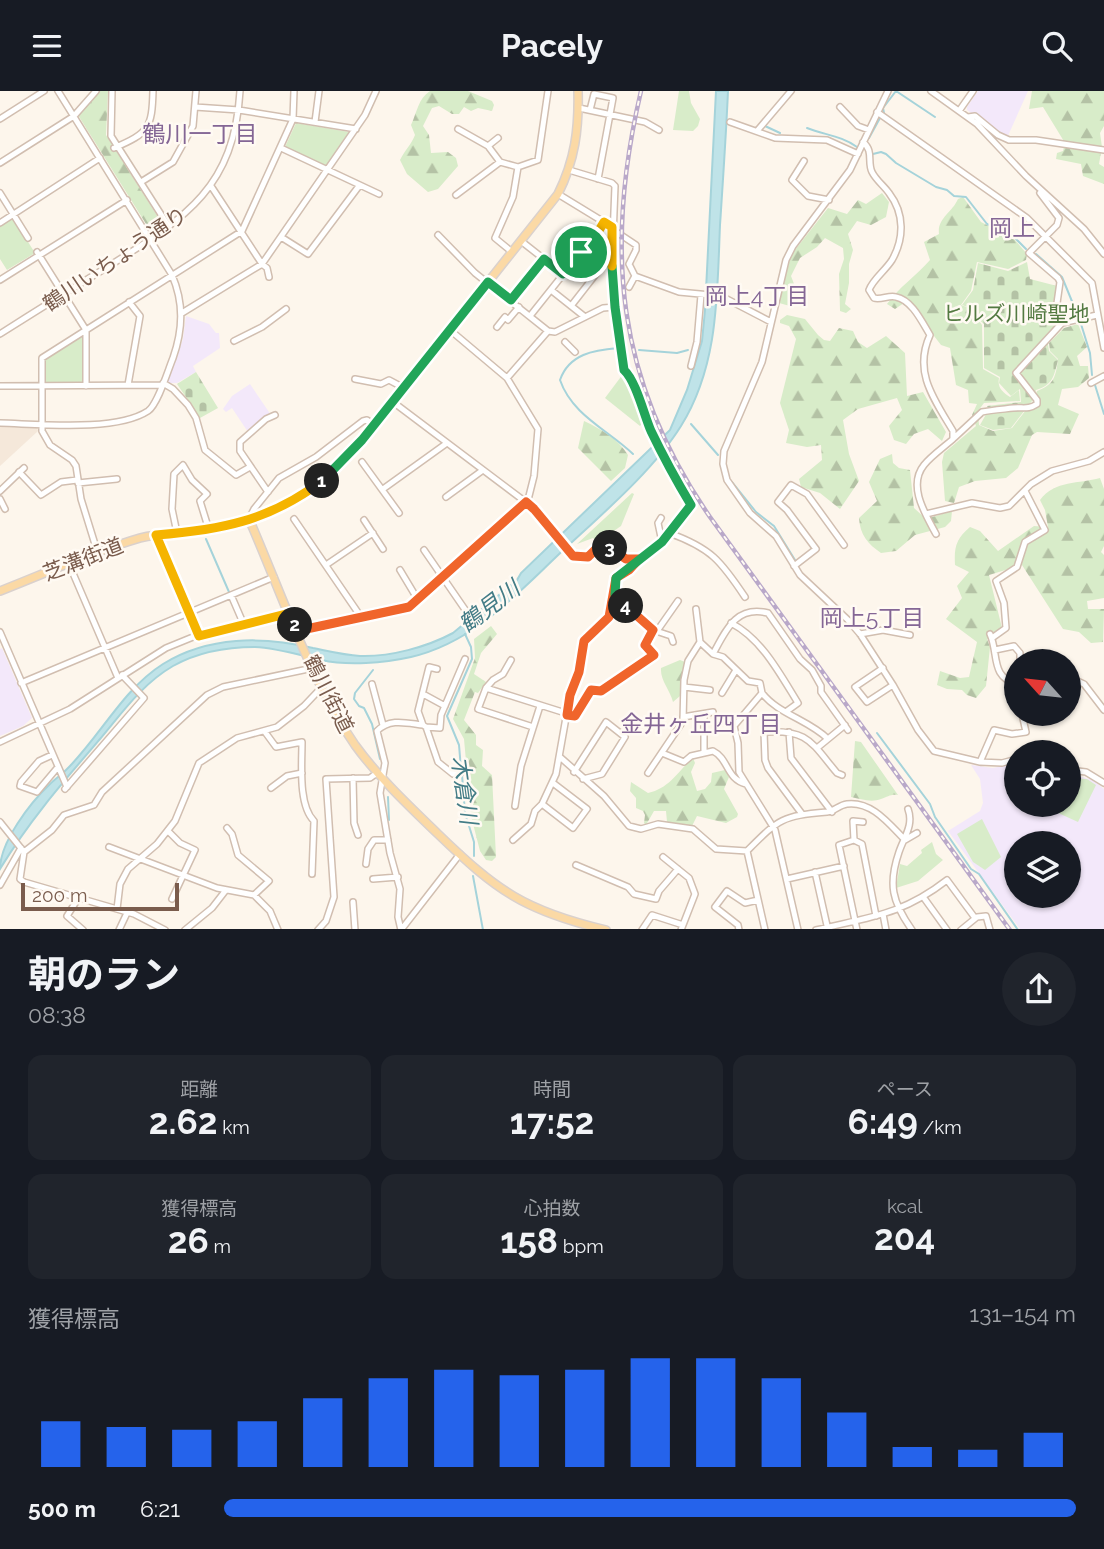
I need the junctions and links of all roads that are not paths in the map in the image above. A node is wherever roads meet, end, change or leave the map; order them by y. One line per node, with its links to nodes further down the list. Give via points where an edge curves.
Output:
1 (44, 91): 29 (street)
2 (58, 91): 27 (street)
3 (96, 91): 27 (street)
4 (112, 91): 40 (street, via 110,131)
5 (153, 91): 40 (street, via 152,120 147,129)
6 (195, 91): 19 (street)
7 (240, 91): 22 (street, 鶴川いちょう通り)
8 (294, 91): 30 (street)
9 (319, 91): 32 (street)
10 (376, 91): 33 (street)
11 (548, 91): 48 (street, via 538,160)
12 (578, 91): 21 (main road)
13 (616, 91): 18 (street)
14 (791, 91): 37 (street)
15 (888, 91): 25 (street)
16 (931, 91): 24 (street)
17 (973, 91): 24 (street)
18 (613, 98): 23 (street, via 594,94); 26 (street)
19 (195, 107): 22 (street); 52 (street, via 191,132 173,162)
20 (840, 107): 36 (street, via 858,126)
21 (579, 109): 23 (street); 49 (main road)
22 (239, 110): 30 (street); 53 (street, 鶴川いちょう通り, via 230,147)
23 (590, 110): 26 (street)
24 (959, 111): 28 (street)
25 (877, 112): 36 (street); 70 (street, via 1027,218)
26 (610, 114): 35 (street, via 645,121); 51 (street)
27 (74, 116): 44 (street); 47 (street)
28 (968, 117): 43 (street, via 975,116 1009,140); 55 (street)
29 (0, 118)
30 (293, 119): 32 (street); 41 (street)
31 (730, 121): 37 (street)
32 (315, 122): 33 (street)
33 (356, 129): 50 (street)
34 (458, 129): 39 (street)
35 (659, 130)
36 (869, 130): 42 (street)
37 (757, 131): 42 (street, via 778,139 827,140)
38 (498, 138): 39 (street)
39 (488, 146): 46 (street)
40 (116, 148): 52 (street)
41 (281, 148): 50 (street); 67 (street)
42 (861, 149): 61 (street); 129 (street, via 870,150 872,173 891,196 901,226 901,243 869,291 874,298 903,300 930,335 923,351 926,381)
43 (1104, 150)
44 (100, 158): 60 (street); 62 (street)
45 (804, 161): 61 (street, via 792,180 808,196)
46 (500, 162): 48 (street); 59 (street)
47 (0, 163)
48 (518, 167): 74 (street, via 513,197 495,238)
49 (569, 170): 51 (street); 58 (main road)
50 (328, 171): 54 (street); 69 (street)
51 (598, 179): 66 (street, via 615,186)
52 (141, 182): 65 (street)
53 (211, 186): 65 (street, 鶴川いちょう通り); 67 (street)
54 (359, 186): 57 (street); 69 (street, via 308,254)
55 (1042, 191): 70 (street, via 1059,218); 77 (street)
56 (0, 193): 62 (street)
57 (379, 194)
58 (558, 194): 63 (street); 73 (main road)
59 (456, 195)
60 (127, 200): 72 (street); 75 (street)
61 (829, 200): 102 (street, via 788,254)
62 (13, 215): 64 (street); 71 (street)
63 (604, 222): 66 (street); 76 (street)
64 (0, 223)
65 (169, 227): 72 (street, 鶴川いちょう通り)
66 (612, 228): 81 (street); 84 (street, via 636,245 629,264)
67 (242, 231): 79 (street); 83 (street)
68 (438, 235): 87 (street)
69 (281, 237): 79 (street)
70 (1045, 237): 99 (street, via 1091,283); 103 (street, via 1029,253 1060,282 1054,313)
71 (28, 238)
72 (151, 239): 83 (street); 90 (street, 鶴川いちょう通り)
73 (521, 241): 74 (main road); 78 (street)
74 (512, 252): 87 (main road)
75 (38, 254): 86 (street); 90 (street)
76 (585, 254): 80 (street); 82 (street, via 581,252)
77 (1104, 254)
78 (544, 259): 82 (street); 92 (street)
79 (262, 264): 85 (street); 98 (street)
80 (603, 265): 81 (street); 94 (street)
81 (612, 269): 96 (street)
82 (563, 274): 89 (street)
83 (172, 275): 93 (street); 98 (street)
84 (635, 276): 88 (street); 91 (street)
85 (269, 277)
86 (0, 280)
87 (488, 282): 92 (street); 106 (main road)
88 (629, 287)
89 (551, 290): 94 (street); 100 (street)
90 (64, 294): 105 (street); 108 (street, 鶴川いちょう通り)
91 (702, 295): 102 (street, via 719,295); 113 (street)
92 (511, 300): 95 (street)
93 (129, 302): 105 (street); 119 (street, via 140,316)
94 (570, 306): 101 (street)
95 (519, 307): 100 (street); 104 (street)
96 (615, 307): 101 (street); 154 (street, via 624,370 691,505)
97 (286, 309): 109 (street)
98 (182, 313): 118 (street, via 178,341)
99 (1097, 315): 103 (street); 111 (street)
100 (530, 316): 107 (street)
101 (585, 317): 107 (street)
102 (771, 322): 164 (street, via 760,369 728,440 723,464 731,486 750,513 773,532)
103 (1062, 323): 129 (street, via 1016,373 1037,404 1028,409 982,412)
104 (497, 327)
105 (86, 330): 121 (street, via 42,358); 122 (street)
106 (450, 330): 115 (street); 123 (main road)
107 (548, 331): 115 (street)
108 (0, 334)
109 (234, 341)
110 (565, 342): 112 (street)
111 (1104, 348)
112 (575, 352)
113 (691, 366)
114 (1104, 376): 117 (street)
115 (507, 378): 143 (street, via 538,429 534,476)
116 (355, 379): 123 (street, via 381,384 389,380)
117 (1091, 383)
118 (162, 384): 119 (street); 127 (street, via 148,411 126,419 102,424); 133 (street, via 188,405 205,450 236,475)
119 (128, 385): 122 (street)
120 (0, 386): 121 (street)
121 (41, 386): 122 (street); 127 (street)
122 (86, 386)
123 (404, 388): 124 (main road)
124 (393, 402): 128 (main road); 130 (street)
125 (275, 415): 133 (street, via 240,442)
126 (0, 423): 127 (street)
127 (41, 423): 136 (street, via 45,439 76,466)
128 (374, 425): 140 (street, via 363,421 279,478); 148 (main road, via 317,484)
129 (953, 439): 146 (street, via 920,471 919,499)
130 (447, 443): 134 (street); 137 (street)
131 (1104, 452): 139 (street, via 1052,471)
132 (362, 462): 137 (street)
133 (250, 467): 140 (street)
134 (483, 470): 141 (street); 143 (street)
135 (117, 479): 136 (street)
136 (78, 481): 138 (street, via 61,482 41,495 22,470); 161 (street)
137 (383, 489): 145 (street)
138 (0, 491)
139 (1025, 491): 146 (street, via 1009,506 972,503); 192 (street, via 1045,530 1025,542 1017,567 996,581 1006,628 991,636)
140 (268, 492): 148 (street)
141 (446, 497)
142 (0, 499): 144 (street)
143 (526, 502): 162 (street, via 573,556 588,557 601,544 626,559); 168 (street)
144 (5, 509)
145 (399, 513)
146 (926, 514): 155 (street)
147 (661, 518): 157 (street)
148 (249, 519): 151 (main road, 芝溝街道); 167 (main road, 鶴川街道)
149 (294, 519): 165 (street)
150 (364, 520): 153 (street)
151 (209, 530): 152 (main road, 芝溝街道); 152 (street, via 200,501 207,494 183,465 174,474 172,509)
152 (177, 533): 156 (main road, 芝溝街道)
153 (373, 533): 159 (street); 165 (street)
154 (669, 533): 157 (street); 172 (street, via 714,556)
155 (936, 534)
156 (156, 535): 161 (main road, 芝溝街道); 177 (street)
157 (662, 542): 162 (street)
158 (844, 545): 164 (street, via 807,494 791,485 778,502 816,549)
159 (383, 549)
160 (424, 550): 168 (street)
161 (98, 554): 163 (main road, 芝溝街道)
162 (639, 559): 171 (street, via 616,578)
163 (69, 564): 169 (main road, 芝溝街道); 190 (street)
164 (796, 564): 185 (street)
165 (326, 565): 179 (street)
166 (400, 570): 173 (street)
167 (274, 577): 170 (street); 178 (main road, 鶴川街道)
168 (444, 577): 173 (street); 176 (street)
169 (0, 591)
170 (231, 595): 177 (street); 181 (street)
171 (615, 595): 182 (street); 219 (street, via 609,617 584,641)
172 (745, 597)
173 (418, 600): 179 (street, via 409,607)
174 (678, 601): 182 (street)
175 (696, 608): 189 (street)
176 (466, 611)
177 (189, 612): 187 (street); 190 (street)
178 (290, 613): 181 (street); 183 (main road, 鶴川街道)
179 (362, 617): 183 (street)
180 (731, 623): 193 (street); 216 (street, via 747,631 785,682 798,703); 228 (street, via 754,610 768,613 812,670 846,728)
181 (244, 625): 187 (street)
182 (655, 630): 188 (street, via 671,636); 219 (street, via 645,645 654,655 601,691 591,690 575,716)
183 (297, 631): 196 (main road, 鶴川街道)
184 (0, 632): 202 (street)
185 (859, 634): 186 (street, via 883,630); 197 (street)
186 (909, 635)
187 (199, 636): 200 (street, via 157,652)
188 (673, 642)
189 (700, 642): 193 (street); 207 (street, via 688,661)
190 (105, 647): 200 (street); 202 (street)
191 (1017, 649): 192 (street)
192 (995, 650): 201 (street, via 996,665)
193 (713, 654): 199 (street)
194 (465, 659): 213 (street)
195 (512, 660): 208 (street)
196 (312, 665): 206 (main road, 鶴川街道); 272 (street, via 223,687 208,695 102,792 94,805 64,815 52,830)
197 (883, 668): 205 (street); 205 (street, via 855,687 867,702)
198 (437, 669): 212 (street, via 429,667)
199 (736, 670): 210 (street); 211 (street, via 748,681 760,683)
200 (120, 676): 221 (street); 237 (street, via 145,698 66,787)
201 (1004, 678)
202 (21, 683): 221 (street)
203 (1082, 683): 215 (street)
204 (372, 684): 222 (street)
205 (893, 685): 235 (street, via 934,751)
206 (322, 687): 226 (street, via 294,715); 243 (main road, 鶴川街道, via 354,743)
207 (684, 687): 209 (street); 220 (street)
208 (486, 688): 214 (street); 225 (street, via 478,709)
209 (710, 690)
210 (722, 693)
211 (762, 693): 216 (street); 249 (street, via 734,726 737,766)
212 (423, 694): 213 (street); 223 (street, via 418,711)
213 (445, 706): 223 (street, via 440,728)
214 (540, 706): 219 (street); 225 (street)
215 (1104, 710)
216 (787, 711): 228 (street)
217 (713, 712): 218 (street)
218 (704, 713): 220 (street); 232 (street)
219 (567, 715): 234 (street)
220 (683, 717): 231 (street)
221 (39, 725): 229 (street); 233 (street)
222 (383, 725): 223 (street); 243 (street, via 377,730 384,763)
223 (425, 726): 238 (street, via 438,762 453,774)
224 (1025, 726): 235 (street, via 1026,731 1012,734 994,730)
225 (533, 727): 252 (street)
226 (265, 731): 241 (street, via 276,747 302,742); 261 (street, via 237,738 199,763)
227 (789, 731): 230 (street); 254 (street, via 791,758); 255 (street, via 764,732 765,760)
228 (828, 739): 230 (street)
229 (0, 742)
230 (817, 748): 244 (street)
231 (662, 753): 232 (street, via 684,762); 242 (street)
232 (704, 753): 249 (street, via 720,754 732,777)
233 (52, 755): 237 (street); 237 (street, via 39,761 20,786 37,792)
234 (560, 757): 239 (street); 247 (street)
235 (979, 762): 236 (street)
236 (1004, 762)
237 (58, 768)
238 (466, 772)
239 (574, 772): 246 (street); 246 (street, via 606,722 625,737 602,774)
240 (1081, 772): 248 (street)
241 (302, 773): 250 (street, via 287,775); 282 (street, via 306,814 314,821)
242 (648, 773)
243 (379, 775): 245 (street); 265 (street); 274 (main road, 鶴川街道)
244 (842, 775)
245 (353, 778): 264 (street); 309 (street, via 326,779 334,897 328,920)
246 (583, 779): 273 (street, via 629,826 693,829 716,849)
247 (553, 783): 251 (street); 260 (street, via 587,809)
248 (1104, 783)
249 (746, 784): 258 (street)
250 (271, 788)
251 (542, 804): 260 (street); 266 (street, via 531,824)
252 (515, 806)
253 (908, 810): 268 (street, via 911,818)
254 (832, 812): 255 (street); 268 (street, via 852,804 872,810)
255 (802, 814): 258 (street)
256 (0, 822): 272 (street)
257 (863, 822): 267 (street, via 853,821)
258 (774, 825): 273 (street); 286 (street)
259 (227, 828): 289 (street, via 238,855 269,881)
260 (573, 828): 263 (street)
261 (168, 831): 276 (street); 283 (street, via 195,850)
262 (917, 833): 268 (street)
263 (568, 834)
264 (358, 835)
265 (388, 840): 277 (street, via 374,840 365,849); 284 (street)
266 (513, 840)
267 (854, 840): 270 (street); 279 (street, via 839,845)
268 (905, 840): 296 (street, via 894,878)
269 (871, 841): 270 (street)
270 (862, 844): 298 (street)
271 (109, 847): 276 (street)
272 (22, 849): 287 (street); 290 (street, via 21,880)
273 (747, 851): 293 (street)
274 (460, 855): 302 (main road, 鶴川街道, via 522,902); 311 (street)
275 (663, 857): 280 (street)
276 (139, 858): 283 (street); 295 (street, via 120,884)
277 (366, 864)
278 (576, 865): 280 (street, via 628,887 634,894 656,899)
279 (844, 866): 281 (street); 300 (street)
280 (678, 869): 301 (street, via 689,878 695,894)
281 (815, 872): 286 (street); 303 (street)
282 (312, 874)
283 (184, 876): 288 (street); 292 (street)
284 (398, 877): 285 (street); 311 (street)
285 (373, 879)
286 (787, 879): 316 (street)
287 (0, 885)
288 (226, 890): 289 (street); 307 (street)
289 (254, 895): 308 (street, via 270,911)
290 (79, 897): 295 (street); 304 (street, via 67,916)
291 (924, 898): 296 (street); 299 (street, via 947,880); 321 (street)
292 (172, 899)
293 (758, 900): 314 (street, via 745,903 727,891 715,907); 315 (street)
294 (353, 902): 310 (street)
295 (117, 909): 297 (street)
296 (898, 911): 298 (street); 320 (street)
297 (127, 913): 305 (street); 306 (street)
298 (879, 915): 300 (street); 319 (street)
299 (975, 918): 322 (street); 323 (street, via 986,916)
300 (855, 921): 303 (street); 318 (street)
301 (682, 927): 313 (street, via 652,915)
302 (590, 928): 312 (main road, 鶴川街道)
303 (828, 928): 317 (street)
304 (83, 929)
305 (119, 929)
306 (165, 929)
307 (185, 929)
308 (278, 929)
309 (318, 929)
310 (355, 929)
311 (401, 929)
312 (606, 929)
313 (642, 929)
314 (739, 929)
315 (765, 929)
316 (798, 929)
317 (816, 929)
318 (857, 929)
319 (886, 929)
320 (912, 929)
321 (947, 929)
322 (961, 929)
323 (990, 929)

